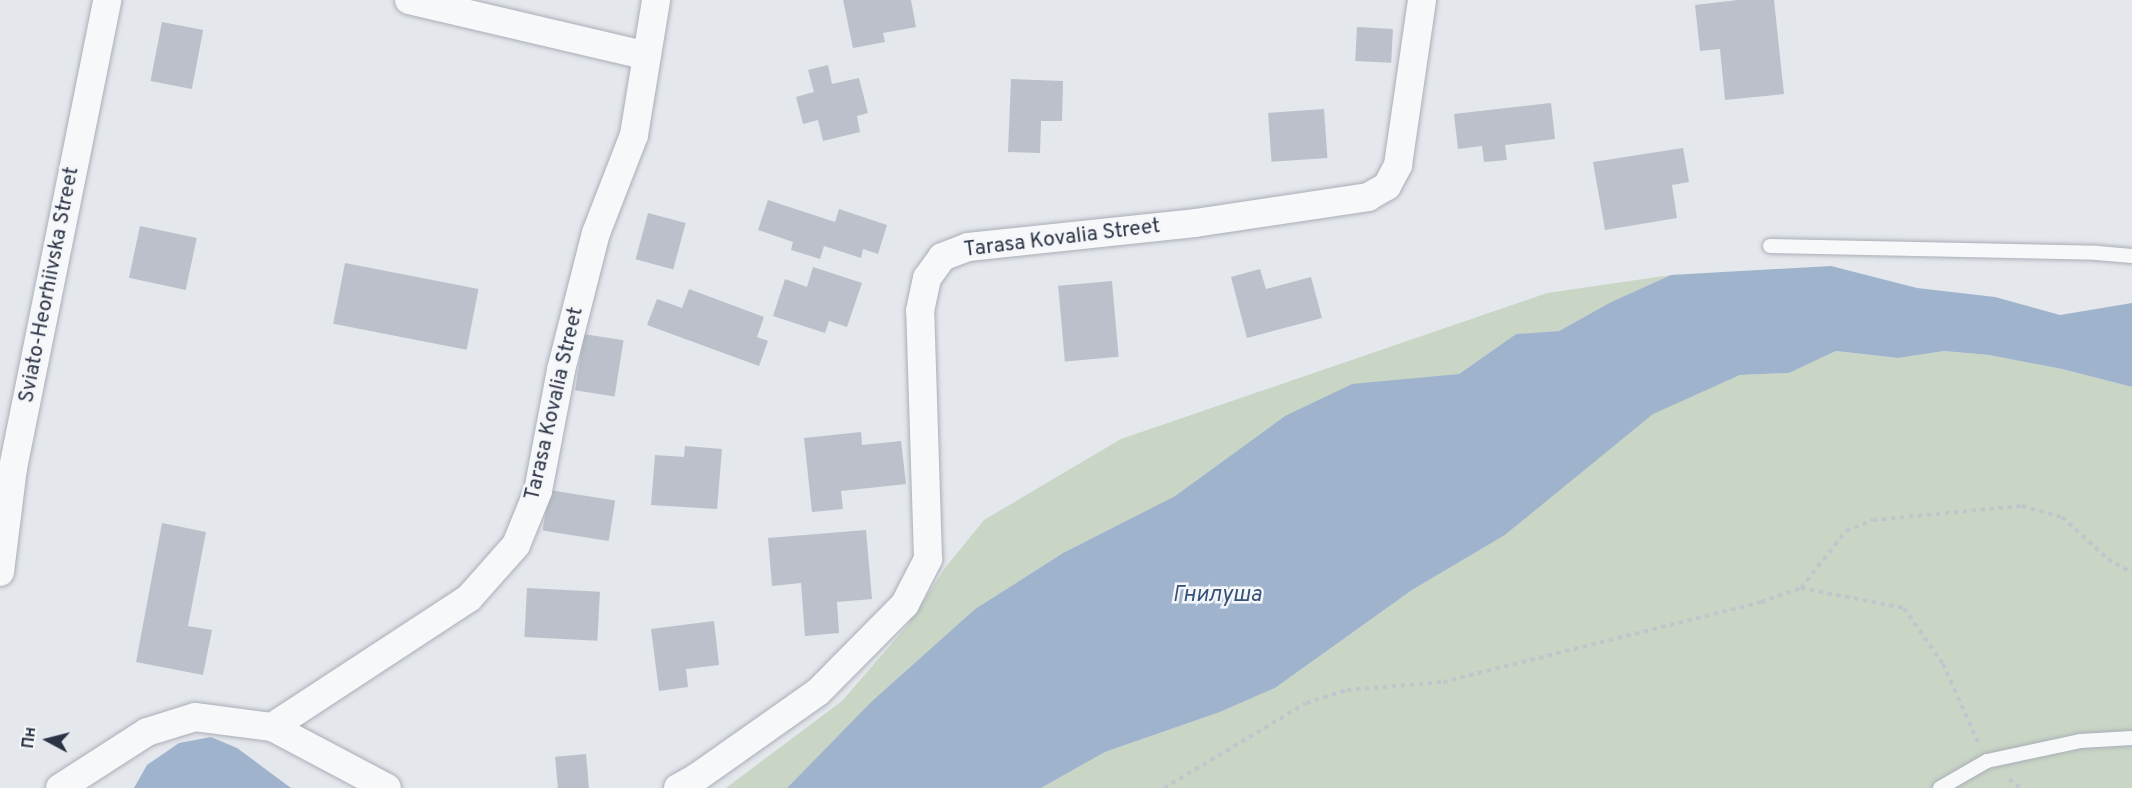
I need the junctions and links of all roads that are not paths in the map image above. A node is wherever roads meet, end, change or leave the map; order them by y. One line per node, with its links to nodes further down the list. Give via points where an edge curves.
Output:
1 (107, 0): 8 (street, Sviato-Heorhiivska Street, via 13,468)
2 (409, 0): 5 (street)
3 (656, 0): 5 (street, Tarasa Kovalia Street)
4 (1422, 0): 13 (street, Tarasa Kovalia Street, via 1398,165 1387,186 1368,197 1195,223 968,247 942,257 927,278 920,311 927,559 923,568 905,604 818,692)
5 (647, 56): 9 (street, Tarasa Kovalia Street, via 634,135 596,233 561,370 538,491 516,545 469,598)
6 (1770, 246): 7 (lane)
7 (2132, 256)
8 (0, 572)
9 (272, 727): 11 (street, via 195,717 147,732); 12 (street)
10 (2132, 738): 14 (lane, via 2080,741 1987,761)
11 (60, 788)
12 (387, 788)
13 (678, 788)
14 (1940, 788)

